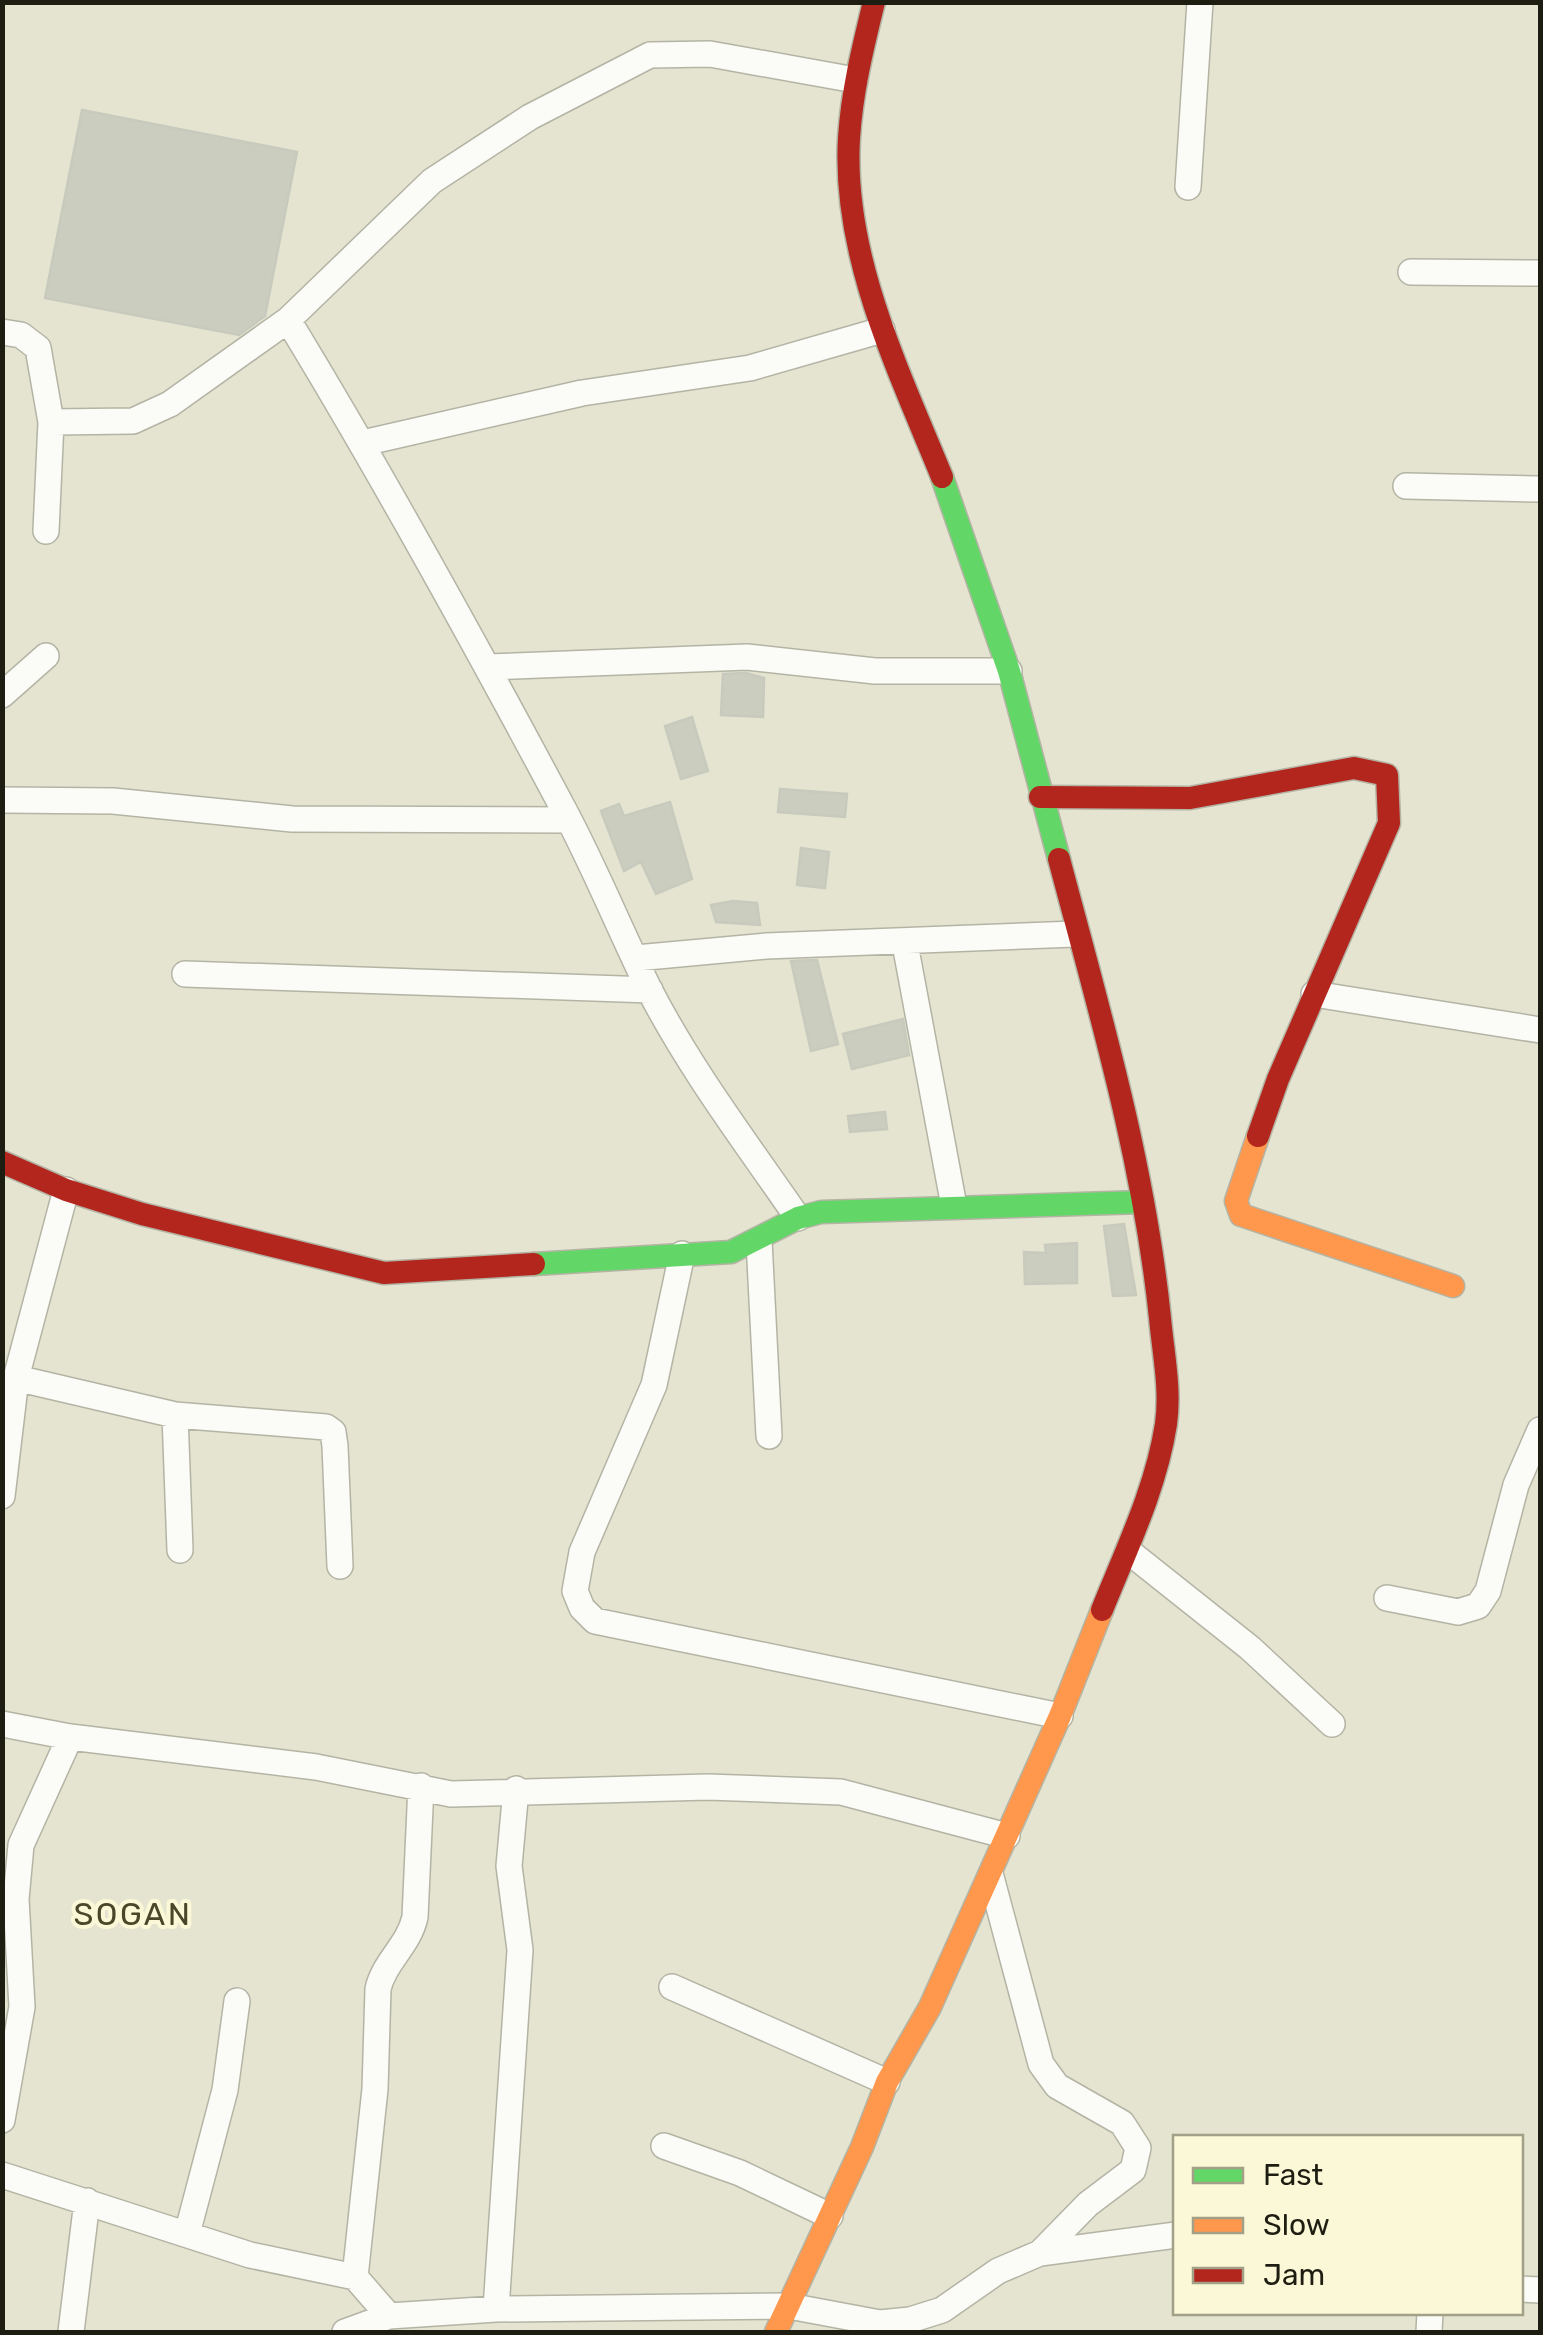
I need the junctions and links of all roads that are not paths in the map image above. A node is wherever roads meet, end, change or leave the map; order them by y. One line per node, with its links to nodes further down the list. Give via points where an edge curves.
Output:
1 (874, 2): 3 (street)
2 (1200, 2): 4 (street)
3 (855, 80): 7 (street, via 710,54 650,55 530,117 432,181); 8 (street, via 852,210)
4 (1188, 187)
5 (1411, 272): 6 (street)
6 (1540, 273)
7 (288, 320): 10 (street, via 170,404 133,422); 11 (street)
8 (882, 330): 11 (street, via 750,368 582,393); 17 (street, via 956,511)
9 (2, 332): 10 (street, via 38,348)
10 (51, 422): 14 (street)
11 (363, 443): 16 (street)
12 (1406, 486): 13 (street)
13 (1540, 489)
14 (46, 531)
15 (46, 656): 18 (street)
16 (488, 666): 17 (street, via 748,658 875,671); 21 (street)
17 (1009, 671): 19 (street)
18 (2, 695)
19 (1040, 797): 22 (street); 27 (street, via 1190,798 1354,768 1386,775 1388,823)
20 (2, 800): 21 (street, via 113,801 292,819)
21 (570, 820): 24 (street)
22 (1076, 934): 23 (street); 31 (street)
23 (905, 944): 24 (street, via 766,946); 32 (street)
24 (636, 958): 26 (street)
25 (186, 974): 26 (street)
26 (650, 990): 33 (street)
27 (1314, 994): 28 (street); 36 (street, via 1236,1201 1240,1215)
28 (1540, 1030)
29 (2, 1162): 30 (street)
30 (66, 1190): 35 (street, via 384,1273); 37 (street)
31 (1143, 1202): 32 (street); 43 (street, via 1167,1390 1160,1454)
32 (954, 1206): 33 (street)
33 (798, 1218): 34 (street)
34 (759, 1241): 35 (street, via 732,1252); 40 (street)
35 (682, 1254): 46 (street, via 654,1385 582,1552 575,1591 582,1608 596,1621)
36 (1453, 1286)
37 (13, 1367): 38 (street); 41 (street)
38 (176, 1415): 42 (street); 44 (street, via 333,1432)
39 (1540, 1430): 45 (street, via 1478,1606 1458,1612)
40 (769, 1436)
41 (2, 1496)
42 (180, 1550)
43 (1128, 1552): 46 (street); 48 (street, via 1250,1648)
44 (340, 1566)
45 (1387, 1598)
46 (1060, 1716): 52 (street)
47 (2, 1724): 49 (street)
48 (1332, 1724)
49 (70, 1737): 50 (street); 57 (street, via 21,1845 16,1899 22,2007)
50 (421, 1786): 51 (street, via 451,1794); 65 (street, via 415,1918 378,1989)
51 (516, 1790): 52 (street, via 841,1792); 67 (street, via 510,1866 520,1950)
52 (1007, 1836): 53 (street)
53 (991, 1877): 56 (street); 64 (street, via 1041,2064 1056,2086 1122,2124 1138,2148 1133,2170)
54 (672, 1987): 56 (street)
55 (236, 2001): 62 (street, via 225,2090)
56 (887, 2082): 61 (street)
57 (2, 2120)
58 (664, 2146): 61 (street)
59 (2, 2175): 60 (street)
60 (86, 2201): 62 (street); 70 (street)
61 (830, 2216): 66 (street)
62 (188, 2234): 65 (street)
63 (1173, 2235): 64 (street)
64 (1040, 2253): 69 (street, via 998,2271)
65 (355, 2277): 68 (street)
66 (790, 2306): 67 (street); 69 (street, via 880,2323); 72 (street)
67 (496, 2309): 68 (street)
68 (389, 2316): 71 (street)
69 (929, 2324)
70 (71, 2332)
71 (345, 2332)
72 (776, 2332)

